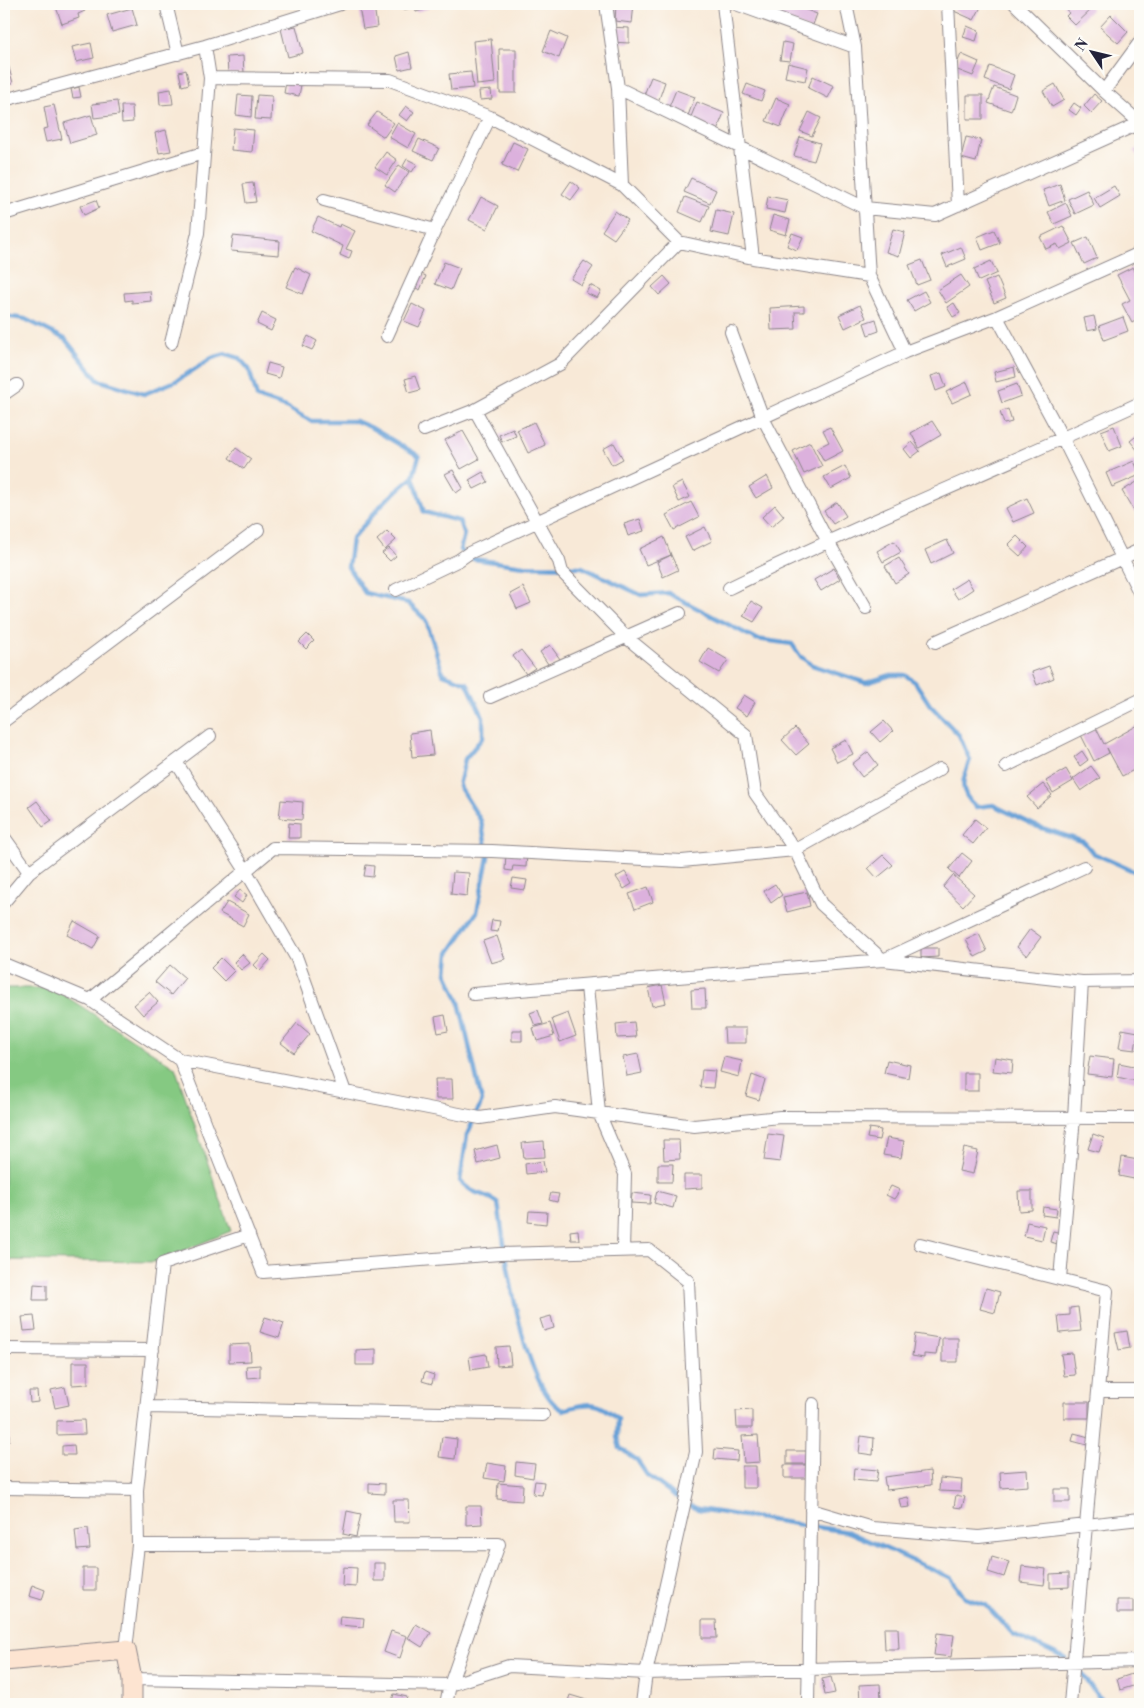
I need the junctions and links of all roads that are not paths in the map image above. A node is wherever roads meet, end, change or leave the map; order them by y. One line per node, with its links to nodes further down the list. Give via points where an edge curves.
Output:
1 (166, 4): 12 (street)
2 (340, 4): 10 (street)
3 (606, 4): 14 (street)
4 (723, 4): 19 (street)
5 (736, 4): 11 (street)
6 (846, 4): 11 (street)
7 (948, 4): 23 (street)
8 (1022, 6): 15 (street)
9 (1140, 42): 15 (street)
10 (205, 46): 12 (street); 13 (street)
11 (855, 47): 24 (street)
12 (178, 54): 16 (street)
13 (210, 78): 17 (street, via 390,80); 20 (street)
14 (618, 88): 19 (street); 21 (street)
15 (1104, 91): 18 (street)
16 (4, 100)
17 (490, 116): 21 (street); 26 (street)
18 (1140, 123): 23 (street)
19 (742, 149): 24 (street); 29 (street)
20 (203, 153): 25 (street); 34 (street, via 198,233)
21 (622, 185): 27 (street)
22 (324, 200): 26 (street)
23 (958, 205): 24 (street, via 935,215)
24 (865, 208): 30 (street)
25 (4, 214)
26 (435, 230): 33 (street)
27 (679, 242): 29 (street); 39 (street, via 560,364)
28 (1140, 253): 31 (street)
29 (753, 258): 30 (street)
30 (869, 276): 35 (street)
31 (997, 317): 35 (street); 42 (street)
32 (731, 332): 40 (street)
33 (387, 336)
34 (171, 343)
35 (905, 352): 40 (street)
36 (17, 385): 37 (street)
37 (4, 394)
38 (1140, 403): 42 (street)
39 (475, 410): 41 (street); 43 (street)
40 (762, 418): 43 (street); 45 (street)
41 (424, 430)
42 (1062, 439): 45 (street); 47 (street)
43 (537, 522): 49 (street); 53 (street, via 560,566)
44 (258, 530): 57 (street)
45 (827, 540): 48 (street); 51 (street)
46 (1140, 550): 47 (street)
47 (1122, 558): 50 (street); 54 (street)
48 (729, 588)
49 (396, 590)
50 (1140, 594)
51 (866, 608)
52 (680, 613): 53 (street)
53 (626, 637): 55 (street); 63 (street, via 746,735 755,793)
54 (934, 642)
55 (490, 697)
56 (1140, 700): 60 (street)
57 (4, 721)
58 (210, 736): 59 (street)
59 (176, 762): 65 (street); 66 (street)
60 (1006, 766)
61 (940, 769): 63 (street)
62 (4, 837): 66 (street)
63 (795, 850): 65 (street, via 682,861 487,850 273,848); 68 (street, via 821,904)
64 (1084, 866): 68 (street)
65 (246, 871): 74 (street); 76 (street, via 297,959)
66 (30, 872): 67 (street)
67 (4, 902)
68 (883, 960): 71 (street); 72 (street)
69 (4, 964): 74 (street)
70 (1140, 981): 71 (street)
71 (1082, 982): 78 (street)
72 (587, 986): 73 (street); 77 (street)
73 (473, 994)
74 (90, 1000): 75 (street)
75 (180, 1060): 76 (street); 80 (street)
76 (345, 1092): 77 (street, via 475,1117 555,1107)
77 (600, 1113): 78 (street, via 694,1126 780,1116); 82 (street, via 625,1174)
78 (1074, 1117): 79 (street); 83 (street)
79 (1140, 1118)
80 (249, 1235): 82 (street, via 263,1272 505,1255); 85 (street, via 162,1264)
81 (920, 1244): 83 (street)
82 (623, 1251): 102 (street, via 649,1250 688,1281 696,1452)
83 (1060, 1279): 86 (street, via 1108,1291)
84 (4, 1349): 85 (street)
85 (153, 1350): 89 (street)
86 (1098, 1391): 87 (street); 95 (street)
87 (1140, 1391)
88 (813, 1404): 94 (street)
89 (147, 1407): 90 (street); 92 (street)
90 (543, 1415)
91 (4, 1488): 92 (street)
92 (138, 1490): 96 (street)
93 (1140, 1519): 95 (street)
94 (810, 1520): 95 (street, via 979,1537); 101 (street)
95 (1085, 1525): 100 (street)
96 (138, 1545): 97 (street); 104 (street, via 499,1544)
97 (126, 1650): 98 (street); 103 (street)
98 (4, 1661)
99 (1140, 1661): 100 (street)
100 (1075, 1663): 101 (street); 109 (street)
101 (807, 1668): 102 (street); 108 (street)
102 (646, 1673): 104 (street, via 509,1666); 107 (street)
103 (132, 1678): 104 (street); 105 (street)
104 (450, 1685): 106 (street)
105 (132, 1704)
106 (446, 1704)
107 (642, 1704)
108 (808, 1704)
109 (1070, 1704)

